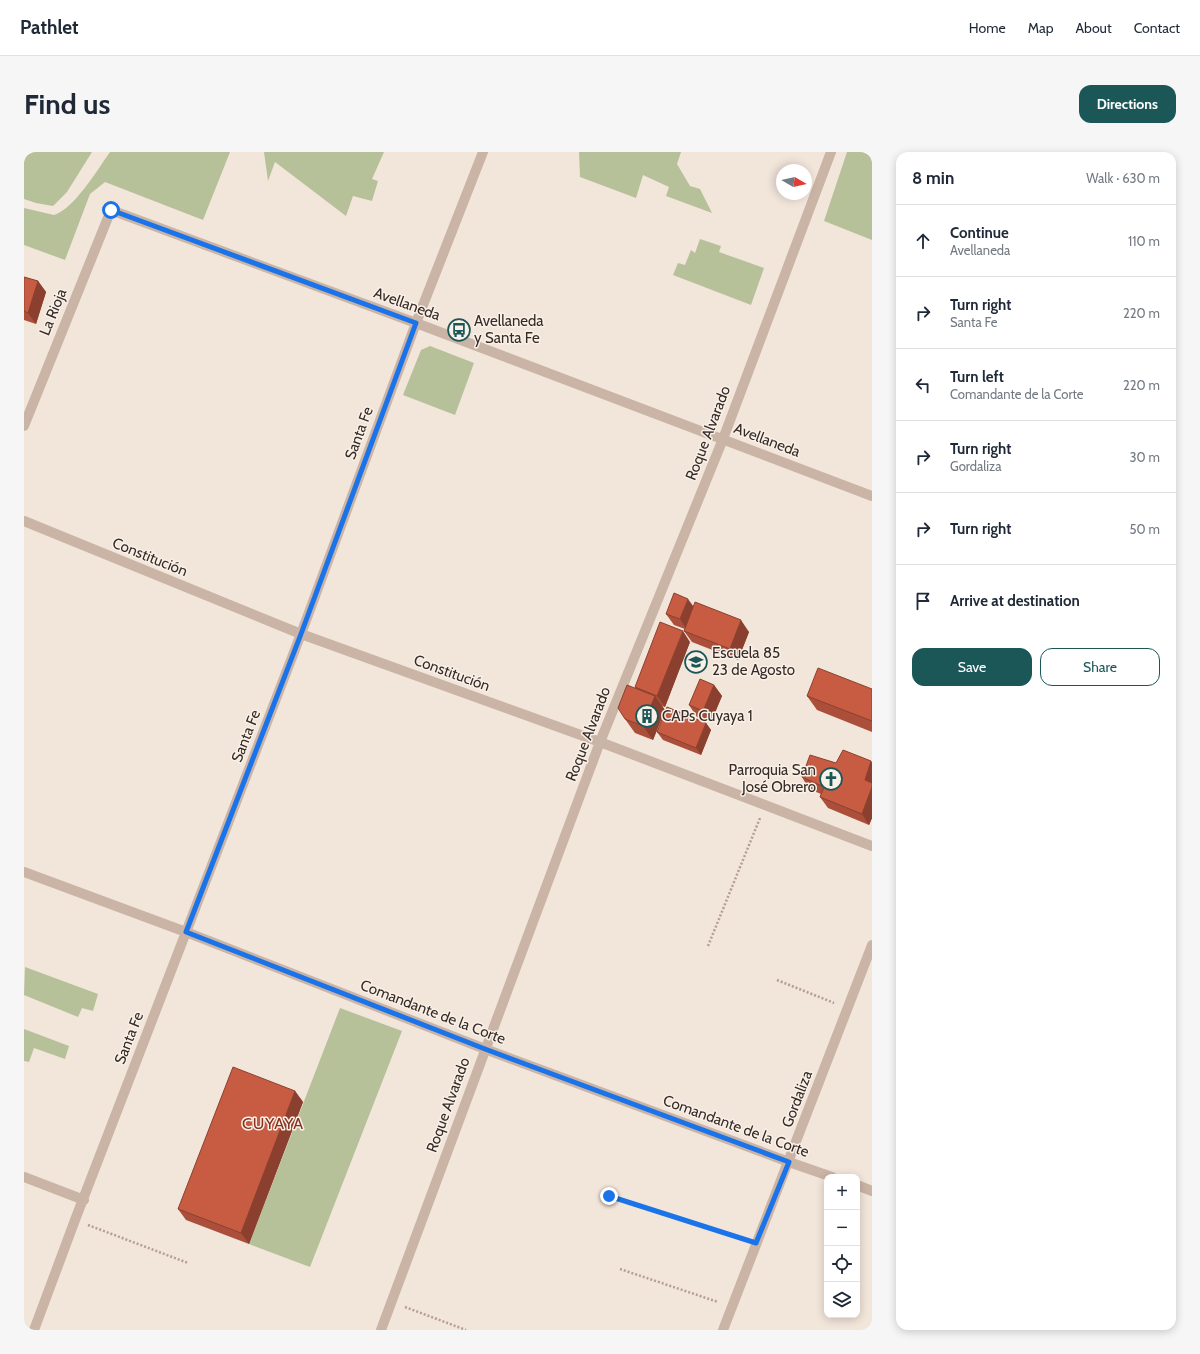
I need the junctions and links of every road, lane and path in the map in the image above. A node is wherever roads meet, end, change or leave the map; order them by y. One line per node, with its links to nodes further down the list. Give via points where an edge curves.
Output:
1 (483, 152): 4 (street, Santa Fe)
2 (831, 152): 6 (street, Roque Alvarado)
3 (111, 210): 4 (street, Avellaneda); 5 (street, La Rioja)
4 (416, 323): 6 (street, Avellaneda); 9 (street, Santa Fe)
5 (24, 426)
6 (723, 439): 7 (street, Avellaneda); 10 (street, Roque Alvarado)
7 (872, 496)
8 (24, 521): 9 (street, Constitución)
9 (301, 634): 10 (street, Constitución); 14 (street, Santa Fe)
10 (600, 742): 11 (street, Constitución); 19 (street, Roque Alvarado)
11 (766, 806): 12 (street, Constitución); 16 (path)
12 (872, 846)
13 (24, 872): 14 (street, Comandante de la Corte)
14 (186, 932): 19 (street, Comandante de la Corte); 26 (street, Santa Fe)
15 (872, 945): 18 (street, Gordaliza)
16 (708, 946)
17 (777, 980): 18 (path)
18 (848, 1009): 20 (street, Gordaliza)
19 (485, 1049): 20 (street, Comandante de la Corte); 31 (street, Roque Alvarado)
20 (789, 1162): 21 (street, Comandante de la Corte); 28 (street, Gordaliza)
21 (824, 1174)
22 (24, 1177): 26 (street)
23 (860, 1187): 24 (street)
24 (872, 1191)
25 (609, 1196): 28 (path)
26 (84, 1200): 27 (street, Santa Fe)
27 (75, 1220): 29 (path); 33 (street, Santa Fe)
28 (756, 1243): 32 (street, Gordaliza)
29 (188, 1263)
30 (620, 1269): 32 (path)
31 (391, 1302): 34 (street, Roque Alvarado); 35 (path)
32 (732, 1307): 36 (street, Gordaliza)
33 (34, 1330)
34 (381, 1330)
35 (466, 1330)
36 (723, 1330)

